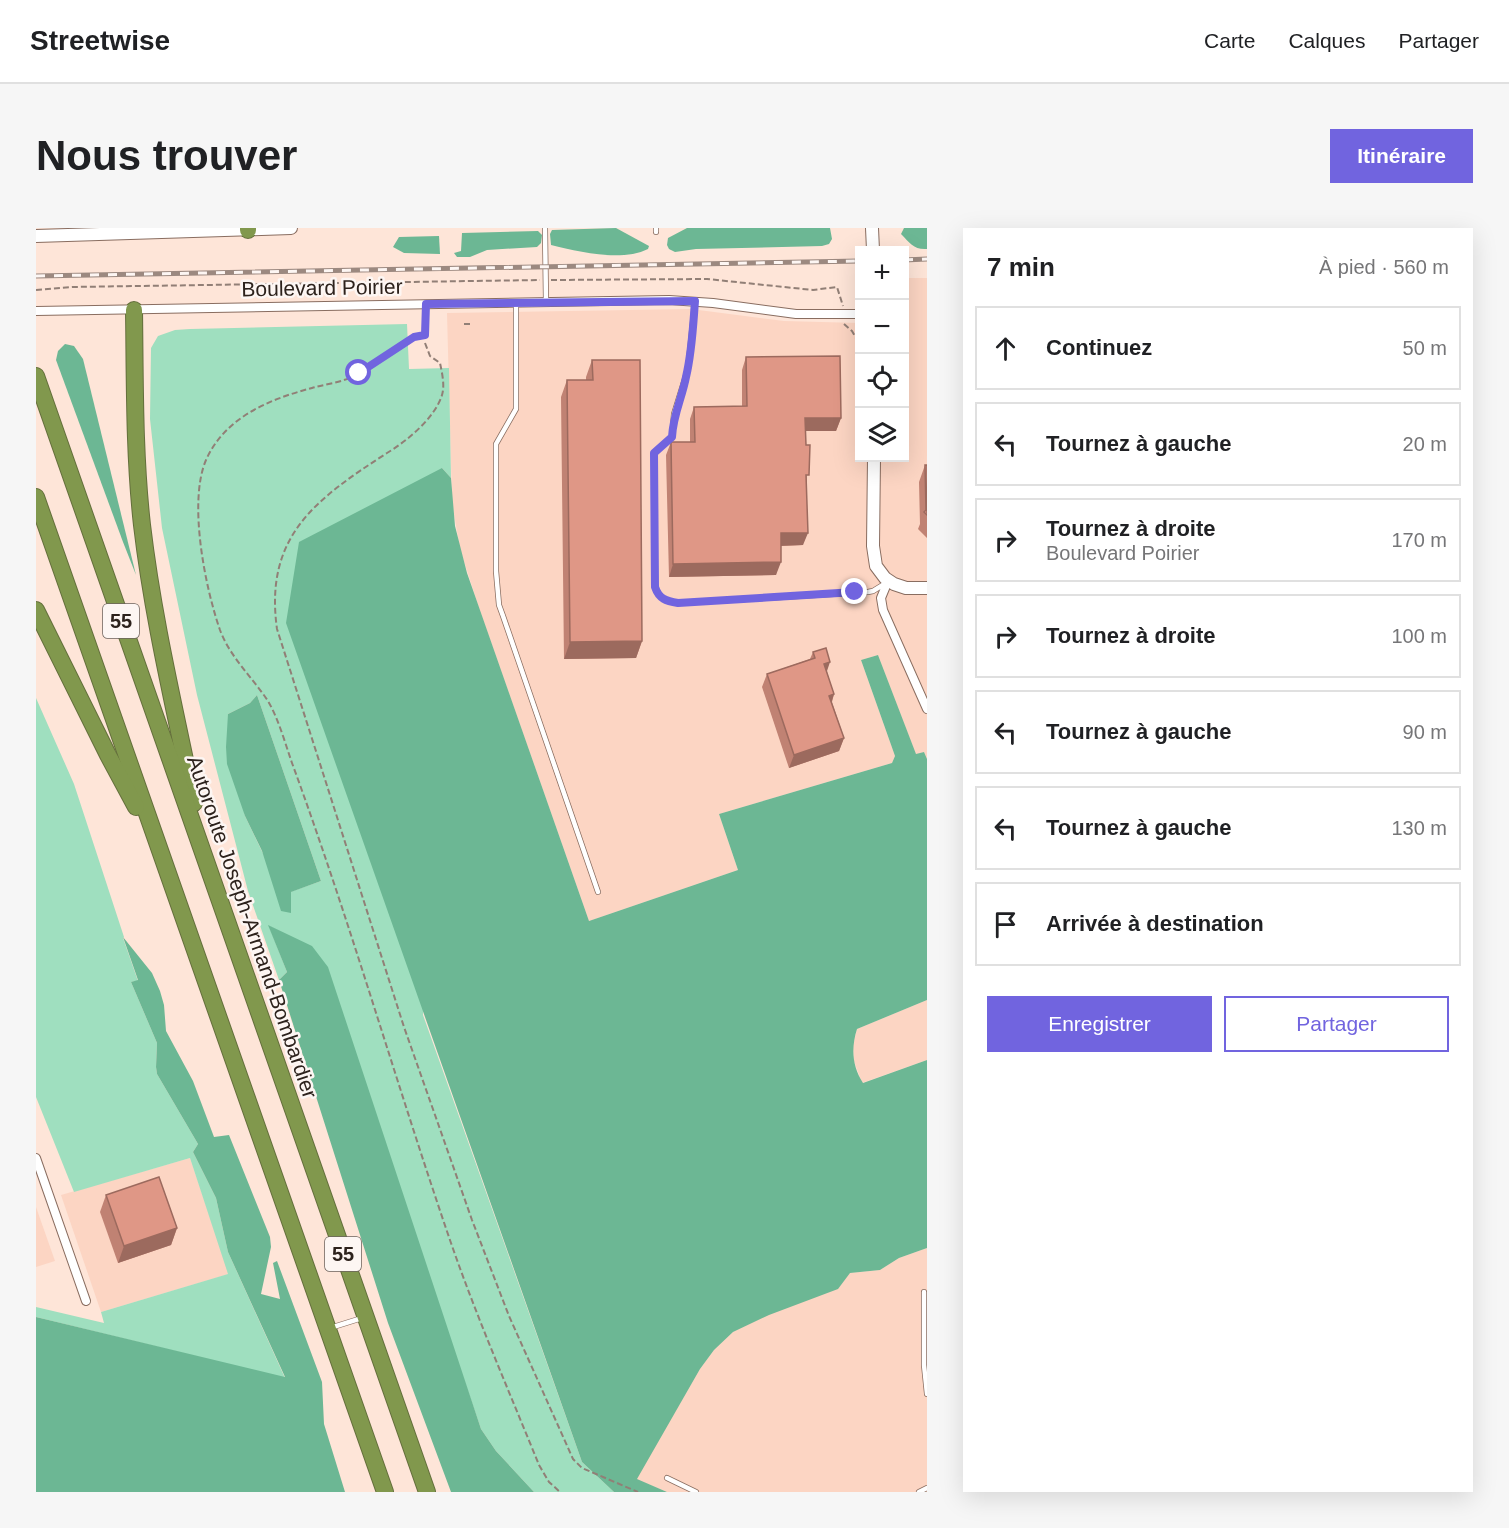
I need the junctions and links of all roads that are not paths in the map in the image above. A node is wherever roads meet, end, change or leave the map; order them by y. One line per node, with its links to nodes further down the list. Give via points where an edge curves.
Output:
1 (291, 228): 3 (street)
2 (545, 228): 8 (lane)
3 (248, 229): 5 (street)
4 (874, 229): 6 (street)
5 (36, 236)
6 (873, 246)
7 (695, 301): 8 (street, Boulevard Poirier); 13 (street, Boulevard Poirier, via 796,314); 18 (lane, via 688,369 674,414 672,437 654,453 658,595 678,603 861,592 873,591)
8 (546, 303): 10 (street, Boulevard Poirier)
9 (426, 304): 10 (street, Boulevard Poirier); 11 (street, Boulevard Poirier); 14 (lane)
10 (516, 304): 24 (lane, via 516,409 496,444 497,591)
11 (134, 310): 12 (street, Boulevard Poirier); 23 (highway, via 137,452 145,544 160,641)
12 (36, 312)
13 (855, 314)
14 (425, 335)
15 (36, 376): 23 (highway, Autoroute Joseph-Armand-Bombardier / 55)
16 (874, 462): 18 (street, via 874,557 878,570)
17 (36, 497): 22 (highway, 55)
18 (888, 581): 19 (street, via 906,588); 21 (street, via 881,598 883,610)
19 (927, 588)
20 (36, 609): 22 (highway)
21 (927, 709)
22 (160, 851): 29 (highway, 55)
23 (207, 866): 28 (highway, Autoroute Joseph-Armand-Bombardier / 55)
24 (598, 892)
25 (36, 1158): 27 (street)
26 (924, 1292): 30 (lane)
27 (86, 1300)
28 (365, 1317): 29 (lane); 34 (highway, Autoroute Joseph-Armand-Bombardier / 55)
29 (327, 1329): 33 (highway, 55)
30 (927, 1394)
31 (667, 1478): 35 (lane)
32 (927, 1488): 36 (lane)
33 (385, 1492)
34 (427, 1492)
35 (696, 1492)
36 (919, 1492)

